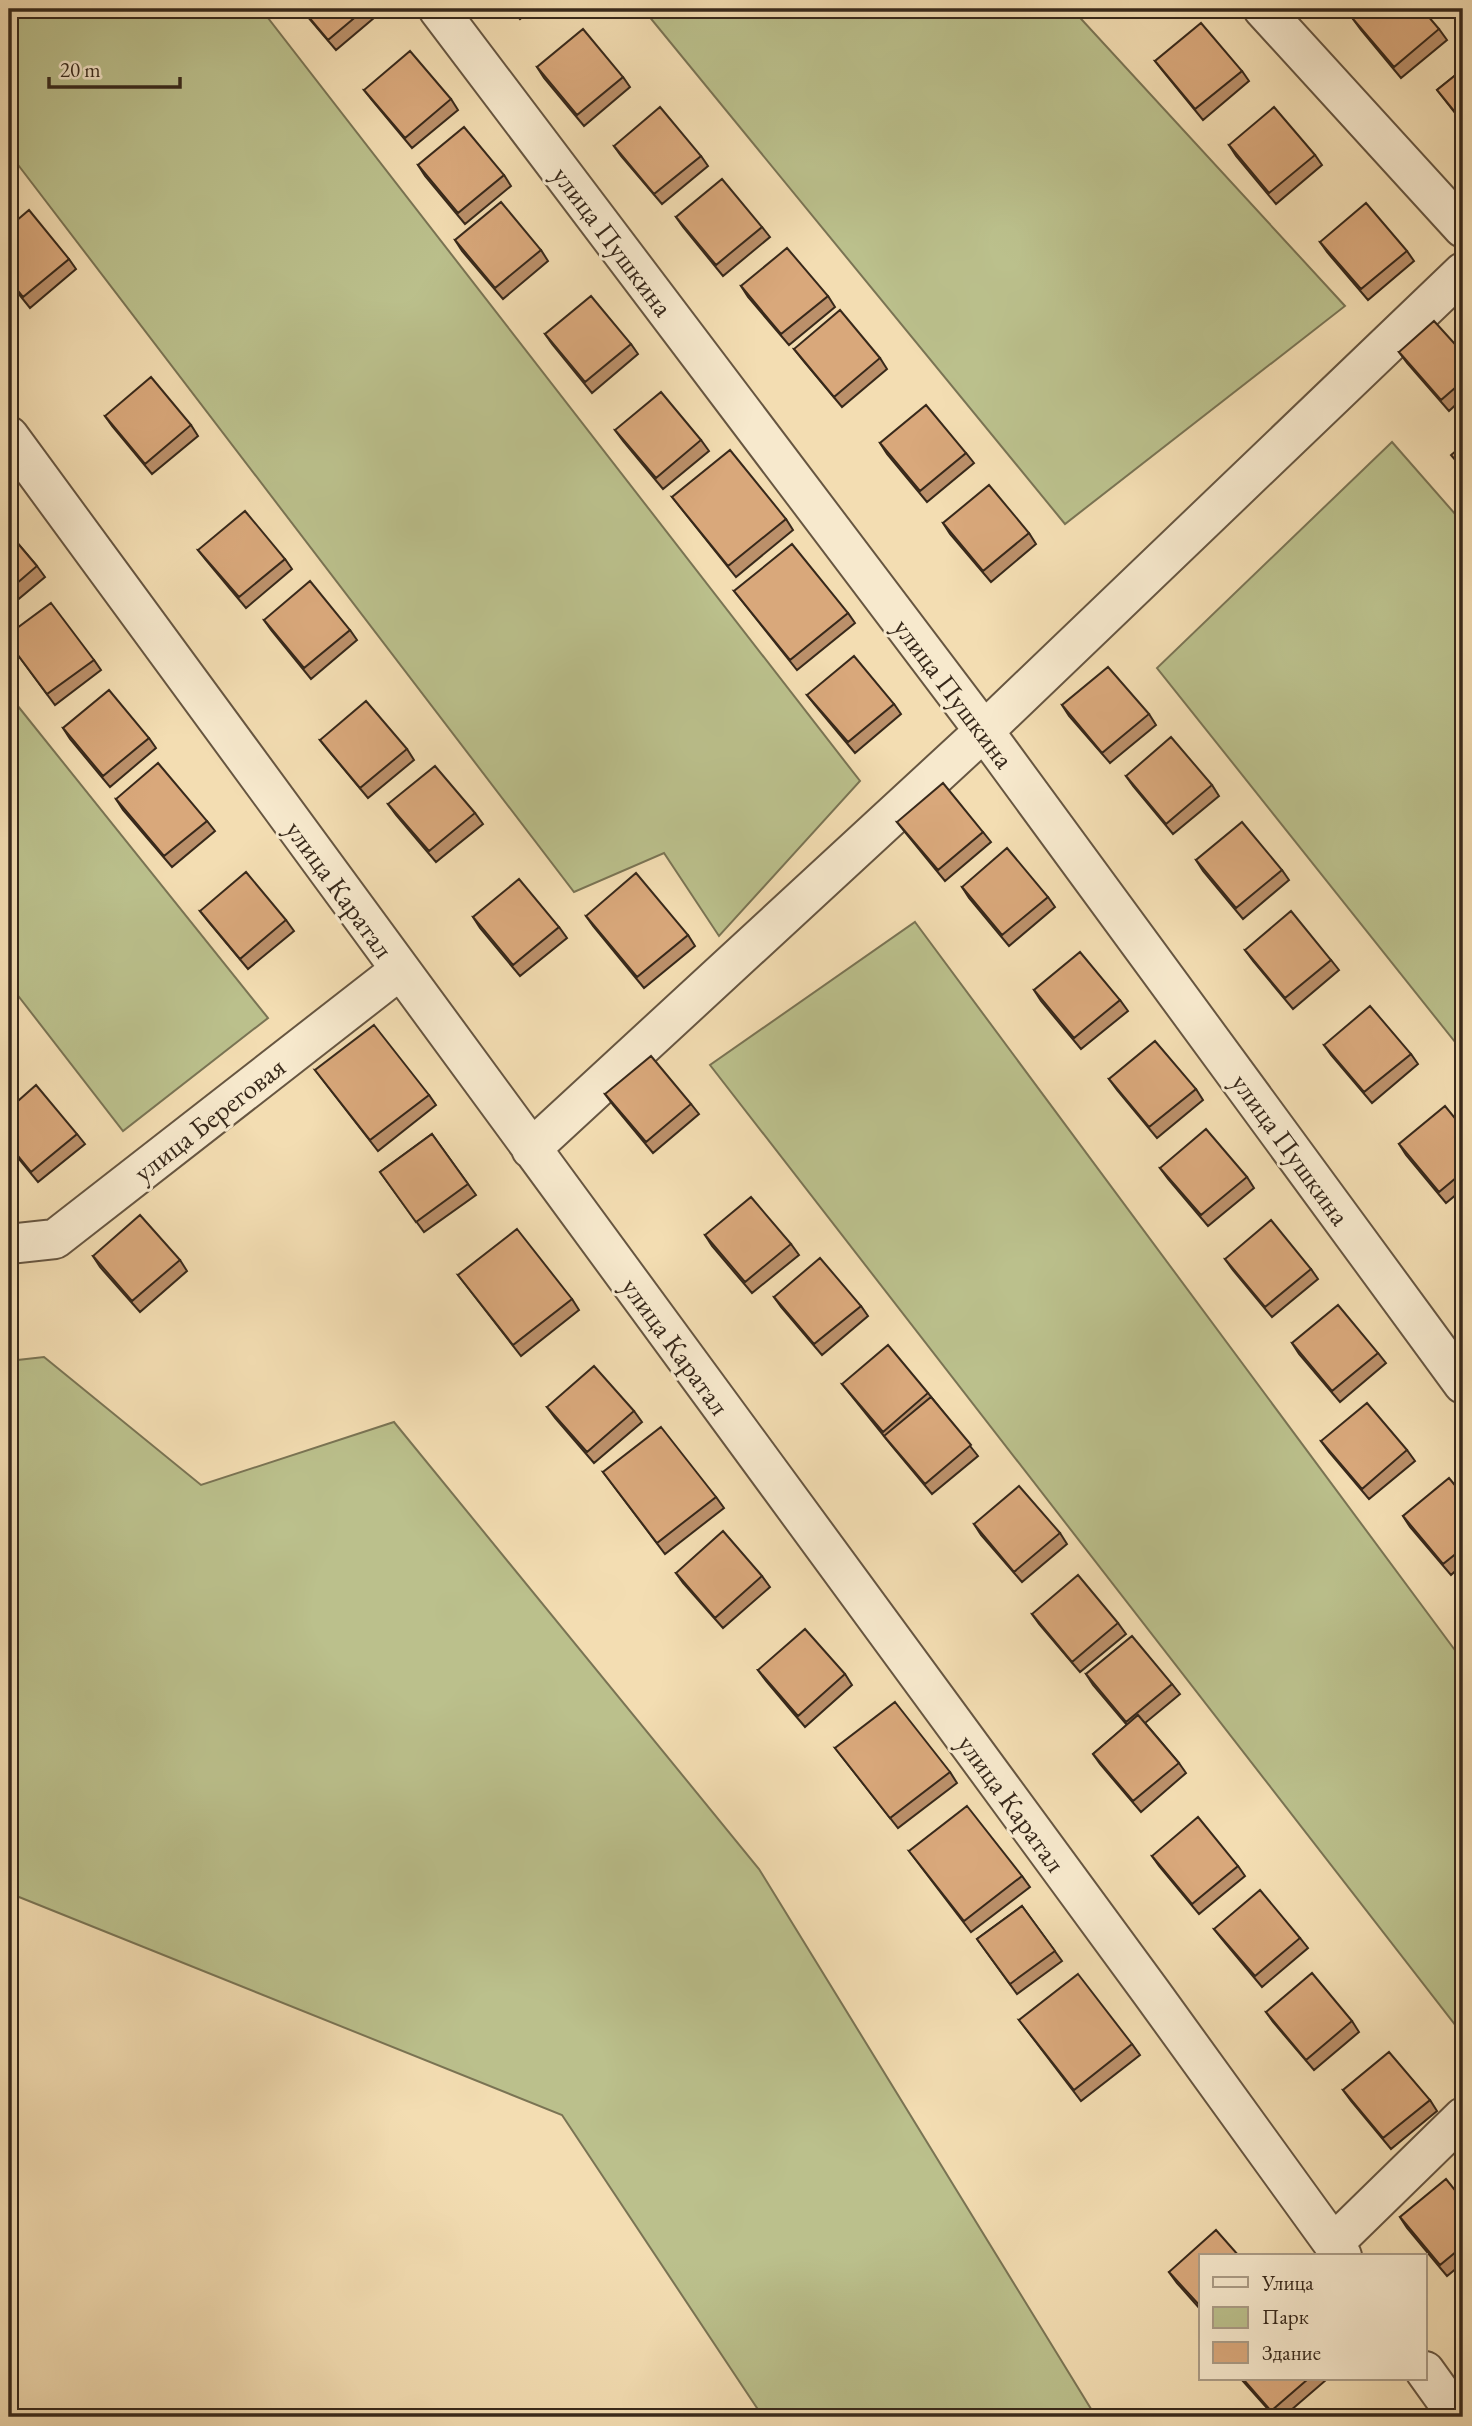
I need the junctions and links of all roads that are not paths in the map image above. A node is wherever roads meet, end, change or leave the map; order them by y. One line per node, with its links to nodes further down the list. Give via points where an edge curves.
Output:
1 (438, 9): 6 (street, улица Пушкина)
2 (1263, 9): 3 (street)
3 (1463, 228)
4 (1463, 272): 6 (street)
5 (9, 436): 7 (street, улица Каратал)
6 (984, 731): 8 (street); 10 (street, улица Пушкина)
7 (400, 970): 8 (street, улица Каратал); 9 (street, улица Береговая, via 55,1239)
8 (531, 1149): 12 (street, улица Каратал)
9 (9, 1244)
10 (1463, 1384)
11 (1463, 2117): 12 (street)
12 (1338, 2250)
13 (1426, 2372): 14 (street)
14 (1458, 2417)

